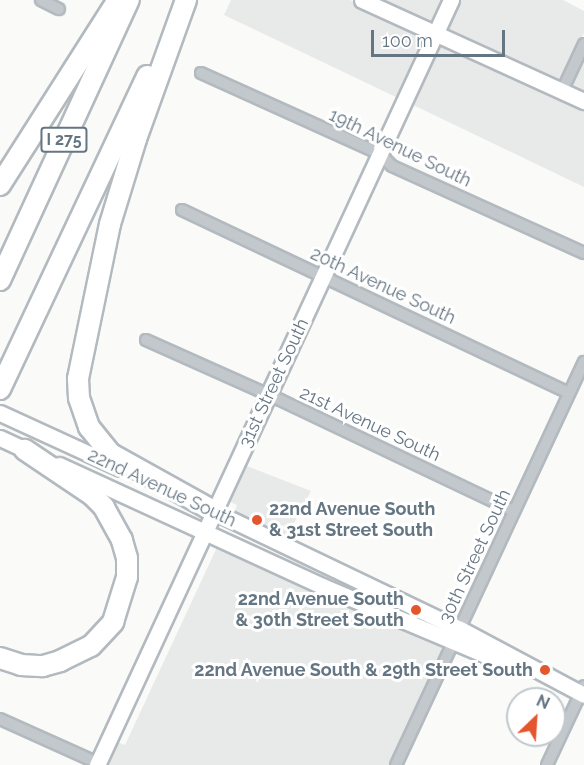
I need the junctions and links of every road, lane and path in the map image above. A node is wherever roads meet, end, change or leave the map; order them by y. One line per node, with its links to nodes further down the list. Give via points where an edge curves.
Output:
1 (41, 0): 7 (street)
2 (118, 0): 14 (highway)
3 (129, 0): 18 (highway, I 275)
4 (184, 0): 21 (highway, I 275); 28 (highway, via 110,224 78,379 89,427 111,454)
5 (362, 0): 8 (main road)
6 (451, 0): 8 (main road, 31st Street South)
7 (59, 9)
8 (435, 34): 11 (main road); 13 (main road, 31st Street South)
9 (584, 44): 11 (street)
10 (201, 73): 13 (street, 19th Avenue South)
11 (562, 91): 12 (main road)
12 (584, 101)
13 (380, 154): 16 (street, 19th Avenue South, via 392,166); 17 (main road, 31st Street South)
14 (0, 185)
15 (182, 210): 17 (street, 20th Avenue South)
16 (584, 253)
17 (323, 276): 22 (street, 20th Avenue South); 23 (main road, 31st Street South)
18 (0, 280)
19 (146, 340): 23 (street, 21st Avenue South)
20 (584, 362): 22 (street, 30th Street South)
21 (3, 383)
22 (569, 393): 27 (street, 30th Street South)
23 (268, 394): 27 (street, 21st Avenue South); 28 (main road, 31st Street South)
24 (0, 413): 28 (main road, 22nd Avenue South)
25 (0, 438): 26 (main road, 22nd Avenue South)
26 (25, 450): 29 (main road, 22nd Avenue South); 32 (highway, via 104,507 122,540 127,577 113,622 90,646 43,666)
27 (514, 511): 30 (street, 30th Street South)
28 (215, 512): 29 (main road, 31st Street South); 30 (main road, 22nd Avenue South)
29 (207, 531): 31 (main road, 22nd Avenue South); 35 (main road, 31st Street South)
30 (460, 629): 31 (street, 30th Street South); 33 (main road, 22nd Avenue South)
31 (453, 643): 33 (main road, 22nd Avenue South); 36 (street, 30th Street South)
32 (0, 658)
33 (583, 692): 37 (street)
34 (0, 719): 35 (street)
35 (97, 764)
36 (396, 765)
37 (547, 765)

